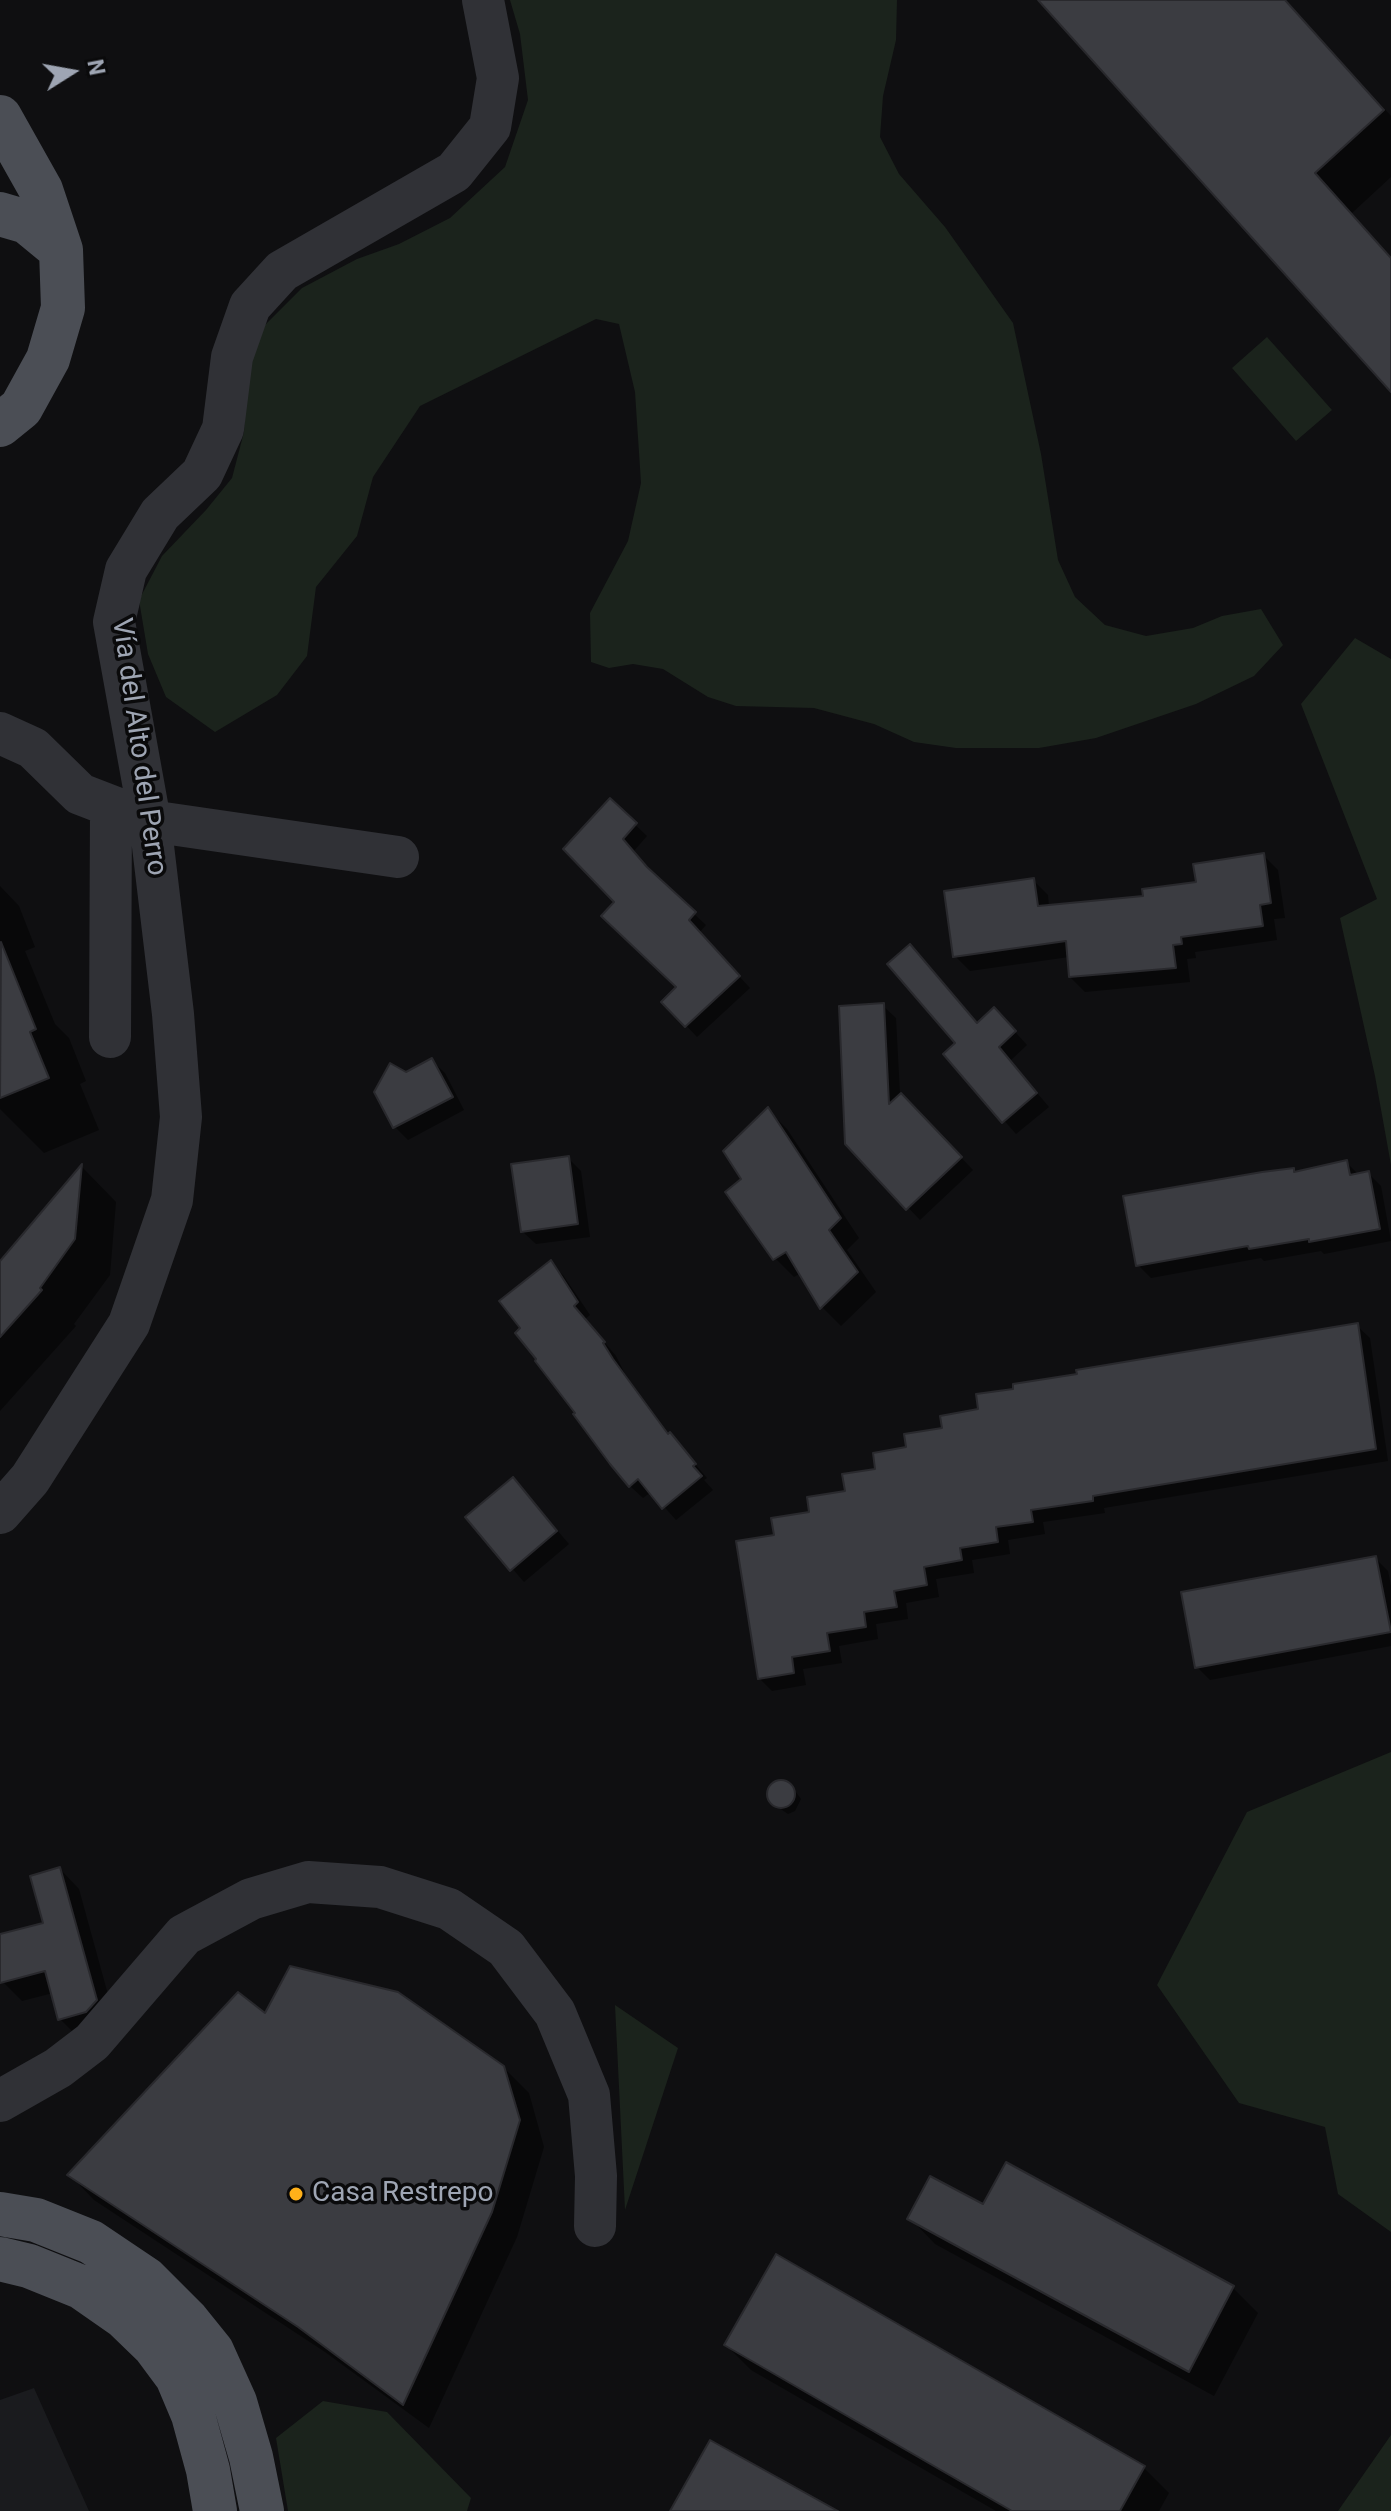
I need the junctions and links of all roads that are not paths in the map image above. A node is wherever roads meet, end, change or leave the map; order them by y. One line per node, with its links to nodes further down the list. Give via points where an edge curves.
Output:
1 (483, 0): 8 (street, Vía del Alto del Perro, via 498,78 490,127 454,172 282,271 250,306 232,357 223,429 202,474 160,514 126,570 114,622)
2 (0, 117): 4 (main road, via 41,190)
3 (0, 214): 4 (main road, via 27,222)
4 (61, 250): 5 (main road, via 63,308 48,359 21,408)
5 (0, 425)
6 (0, 733): 7 (street, via 33,748 80,794)
7 (111, 808): 8 (street); 10 (street)
8 (150, 821): 9 (street); 11 (street, Vía del Alto del Perro, via 181,1117 172,1200 129,1324 30,1479)
9 (398, 857)
10 (110, 1037)
11 (0, 1513)
12 (0, 2101): 14 (street, via 92,2042 184,1935 251,1899 308,1882 380,1887 449,1909 506,1948 555,2013 589,2095)
13 (0, 2214): 17 (main road, via 36,2220 91,2242 146,2279 187,2320 212,2351 235,2402)
14 (595, 2226)
15 (0, 2259): 16 (main road, via 81,2287 154,2346 177,2377 193,2415)
16 (215, 2511)
17 (262, 2511)

